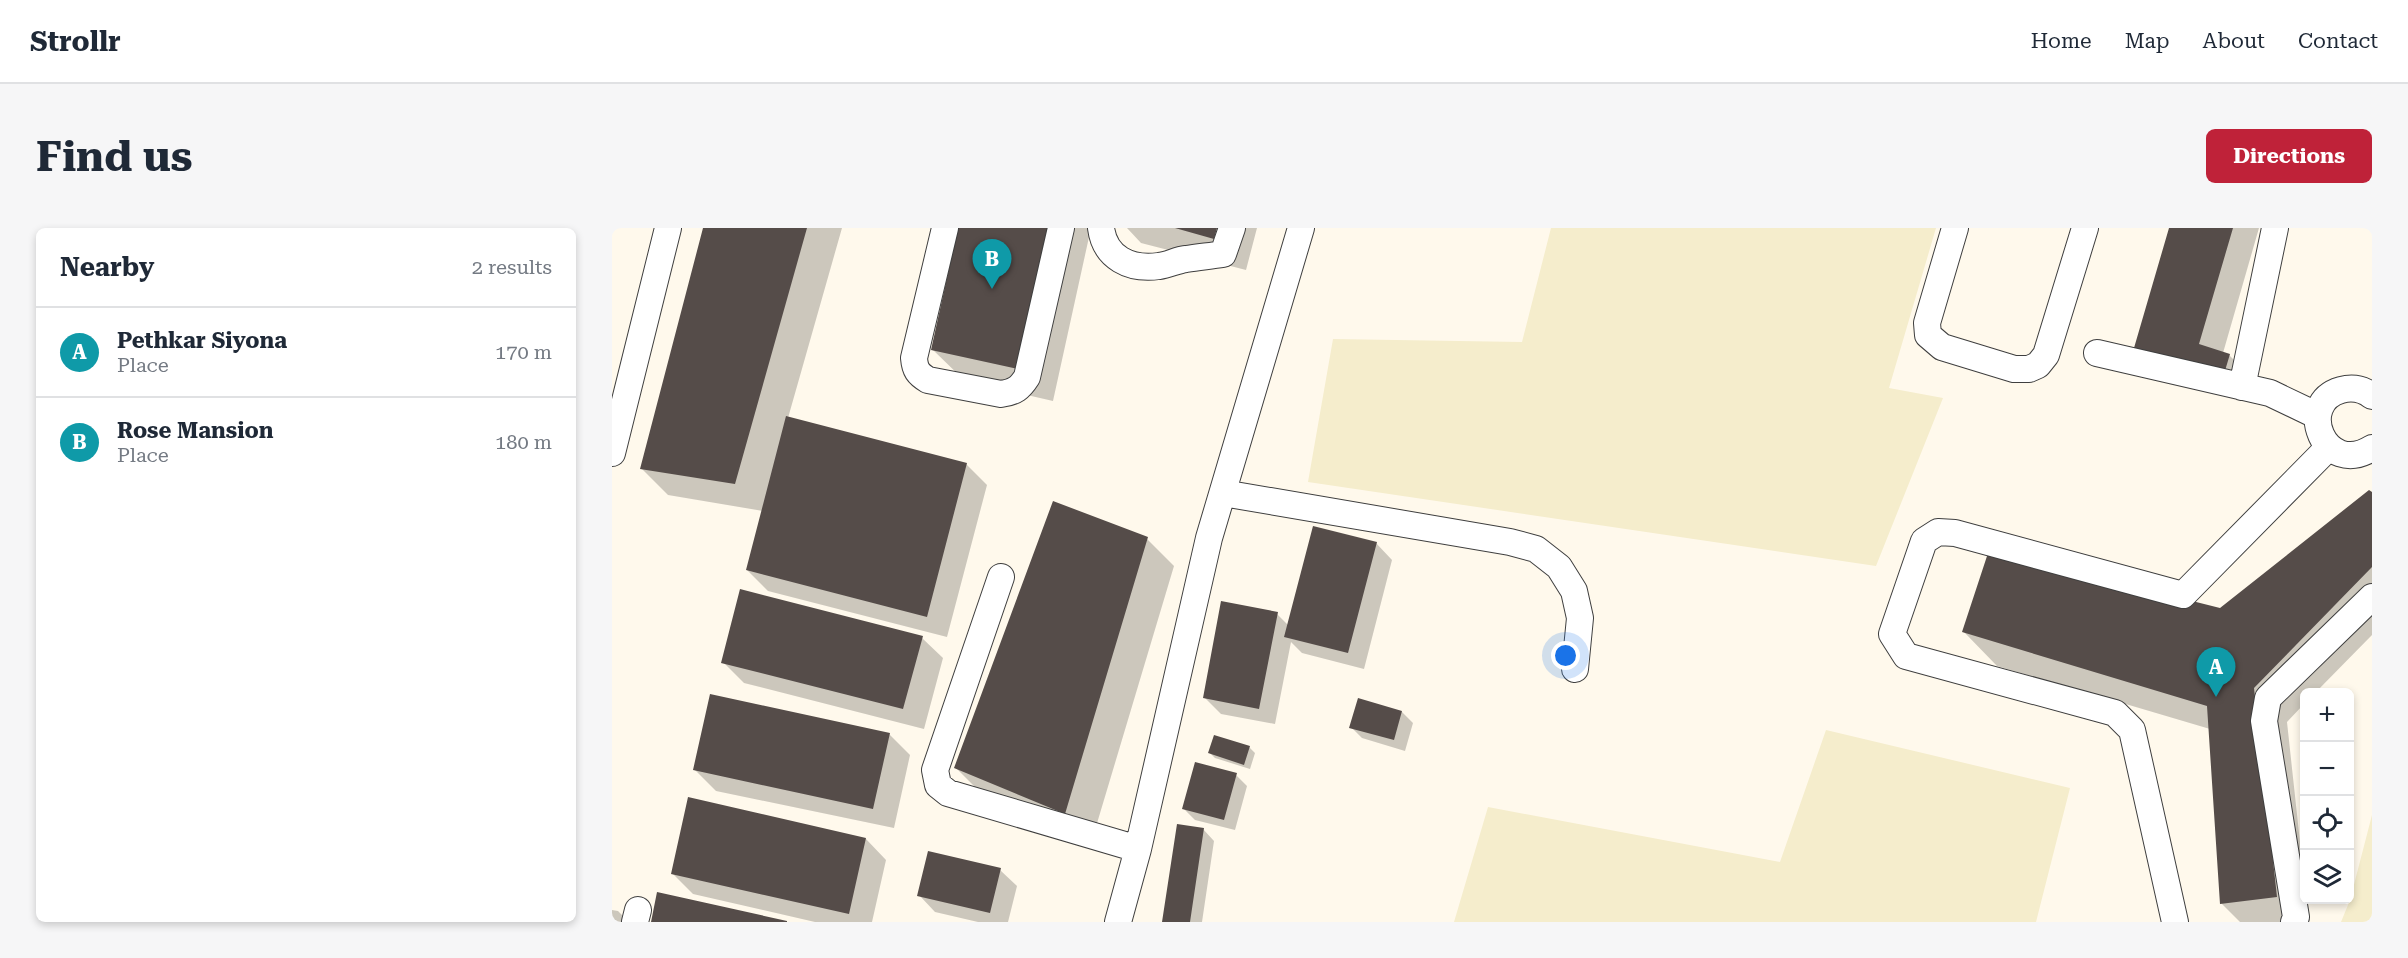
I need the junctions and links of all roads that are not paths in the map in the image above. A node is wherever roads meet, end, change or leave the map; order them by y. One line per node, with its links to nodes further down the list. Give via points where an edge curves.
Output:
1 (668, 228): 15 (street)
2 (945, 228): 3 (street, via 914,358 915,368 928,380 1001,394 1013,393 1027,377)
3 (1061, 228)
4 (1101, 228): 5 (street, via 1112,255 1131,266 1158,266 1223,254)
5 (1232, 228)
6 (1301, 228): 17 (street)
7 (1955, 228): 8 (street, via 1927,323 1928,335 1942,346 2013,369 2038,366 2046,355)
8 (2085, 228)
9 (2275, 228): 11 (street)
10 (2097, 353): 11 (street)
11 (2242, 387): 13 (street, via 2270,393)
12 (2367, 387): 13 (street, via 2337,391 2328,397)
13 (2318, 416): 14 (street, via 2321,438)
14 (2329, 447): 16 (street, via 2339,453); 23 (street, via 2183,595 1955,533 1938,532 1924,541 1892,634 1906,656 2115,712 2132,730)
15 (612, 453)
16 (2368, 456)
17 (1223, 493): 20 (street, via 1536,549 1559,567 1574,591 1580,618); 21 (street, via 1209,538)
18 (1000, 577): 21 (street, via 935,770 938,785 948,793)
19 (2372, 597): 24 (street, via 2268,698 2264,721)
20 (1575, 669)
21 (1138, 849): 22 (street)
22 (1118, 922)
23 (2175, 922)
24 (2294, 922)

